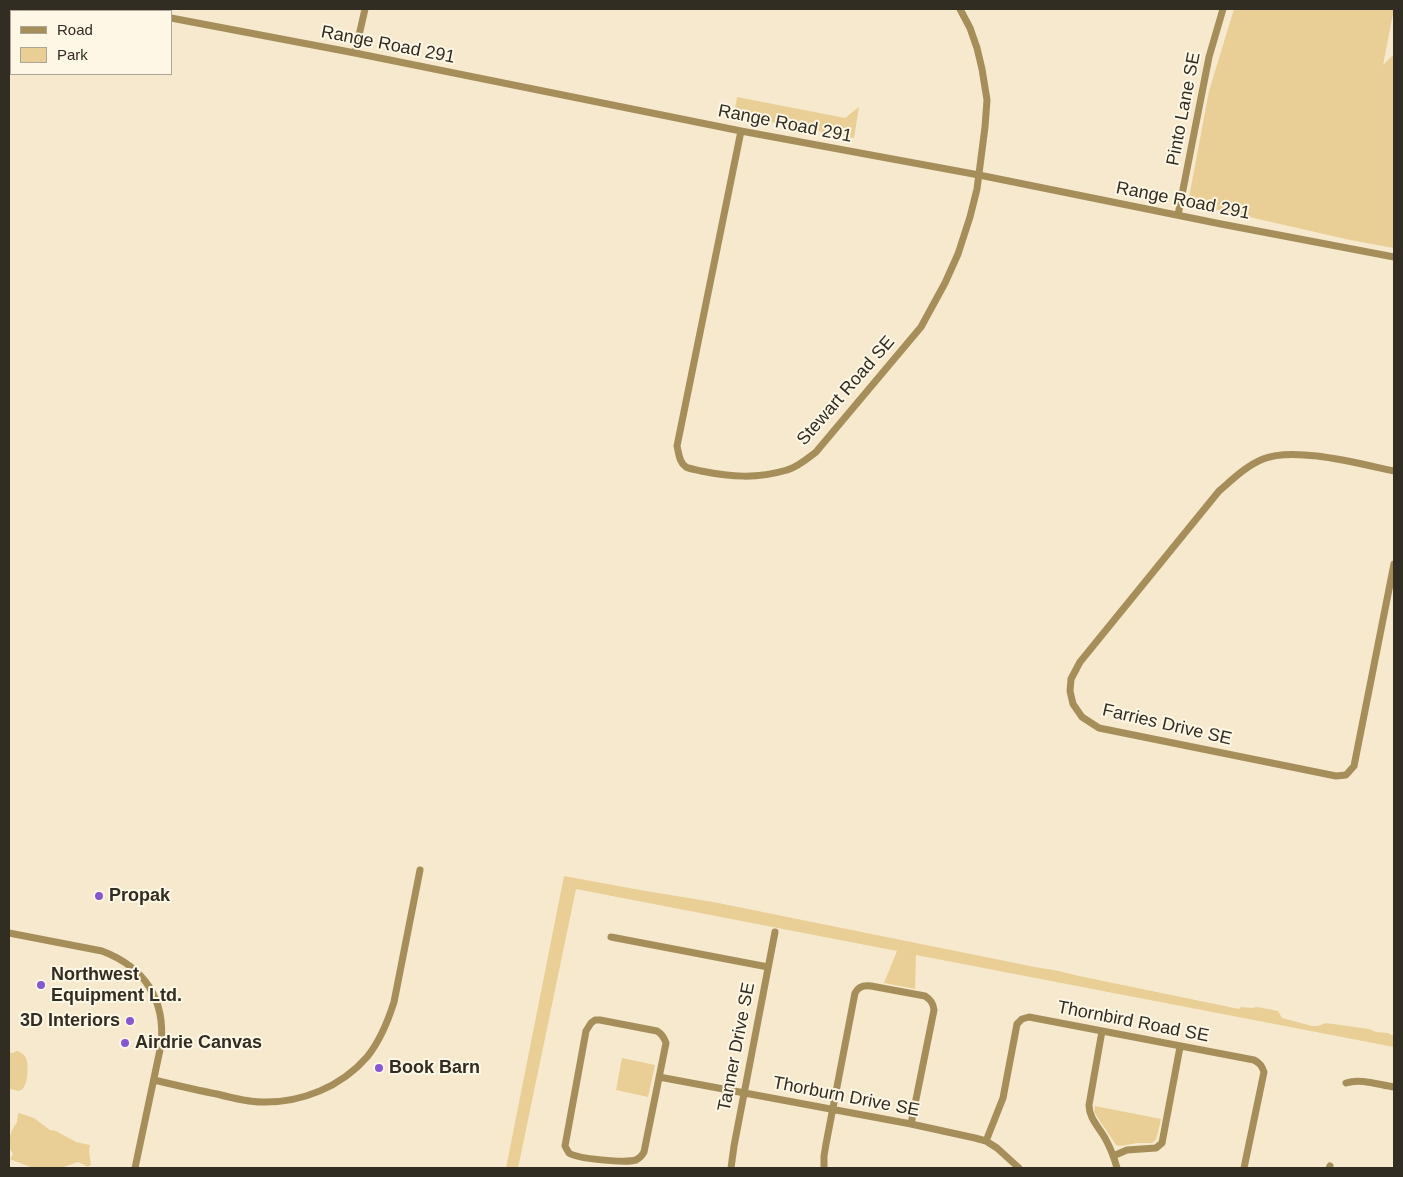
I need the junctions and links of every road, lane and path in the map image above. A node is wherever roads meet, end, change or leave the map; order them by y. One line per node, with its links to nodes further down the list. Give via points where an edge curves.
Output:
1 (365, 9): 5 (street)
2 (960, 9): 7 (street, Stewart Road SE, via 977,48 986,100)
3 (1223, 9): 8 (street, Pinto Lane SE, via 1208,57)
4 (172, 18): 5 (street, Range Road 291)
5 (356, 53): 6 (street, Range Road 291)
6 (742, 131): 7 (street, Range Road 291); 7 (street, Stewart Road SE, via 677,446 679,459 687,467 725,476 767,475 788,470 816,452 833,432 921,327 958,254)
7 (979, 175): 8 (street, Range Road 291)
8 (1178, 215): 9 (street, Range Road 291)
9 (1394, 257)
10 (1394, 471): 11 (street, Farries Drive SE, via 1310,455 1286,455 1265,458 1233,478 1080,662 1071,679 1073,704 1082,717 1099,728 1336,776 1346,775 1354,766)
11 (1394, 564)
12 (420, 870): 20 (street, via 394,1002 379,1038 368,1056 352,1071 316,1093 260,1102)
13 (774, 932): 16 (street, Tanner Drive SE)
14 (9, 934): 20 (street, via 102,951 122,960 142,977 152,991 161,1018 161,1044)
15 (611, 937): 16 (street)
16 (768, 967): 23 (street, Tanner Drive SE)
17 (1102, 1031): 18 (street, Thornbird Road SE); 26 (street, Thornbird Road SE, via 1029,1017 1019,1021 1003,1098); 27 (street, via 1089,1110)
18 (1180, 1046): 27 (street, via 1162,1143 1156,1148 1127,1150); 33 (street, Thornbird Road SE, via 1254,1060 1263,1068)
19 (659, 1077): 19 (street, via 641,1157 613,1161 570,1153 565,1140 586,1031 591,1022 600,1020 656,1030 662,1034 666,1043); 23 (street, Thorburn Drive SE)
20 (154, 1080): 28 (street)
21 (1346, 1083): 22 (street, via 1362,1082)
22 (1394, 1088)
23 (743, 1094): 24 (street, Thorburn Drive SE); 29 (street, Tanner Drive SE)
24 (832, 1110): 25 (street, Thorburn Drive SE); 25 (street, via 855,993 866,985 925,996 934,1005); 30 (street)
25 (911, 1124): 26 (street, Thorburn Drive SE)
26 (986, 1142): 31 (street, Thorburn Drive SE)
27 (1113, 1156): 32 (street)
28 (135, 1168)
29 (732, 1168)
30 (824, 1168)
31 (1019, 1168)
32 (1117, 1168)
33 (1244, 1168)

